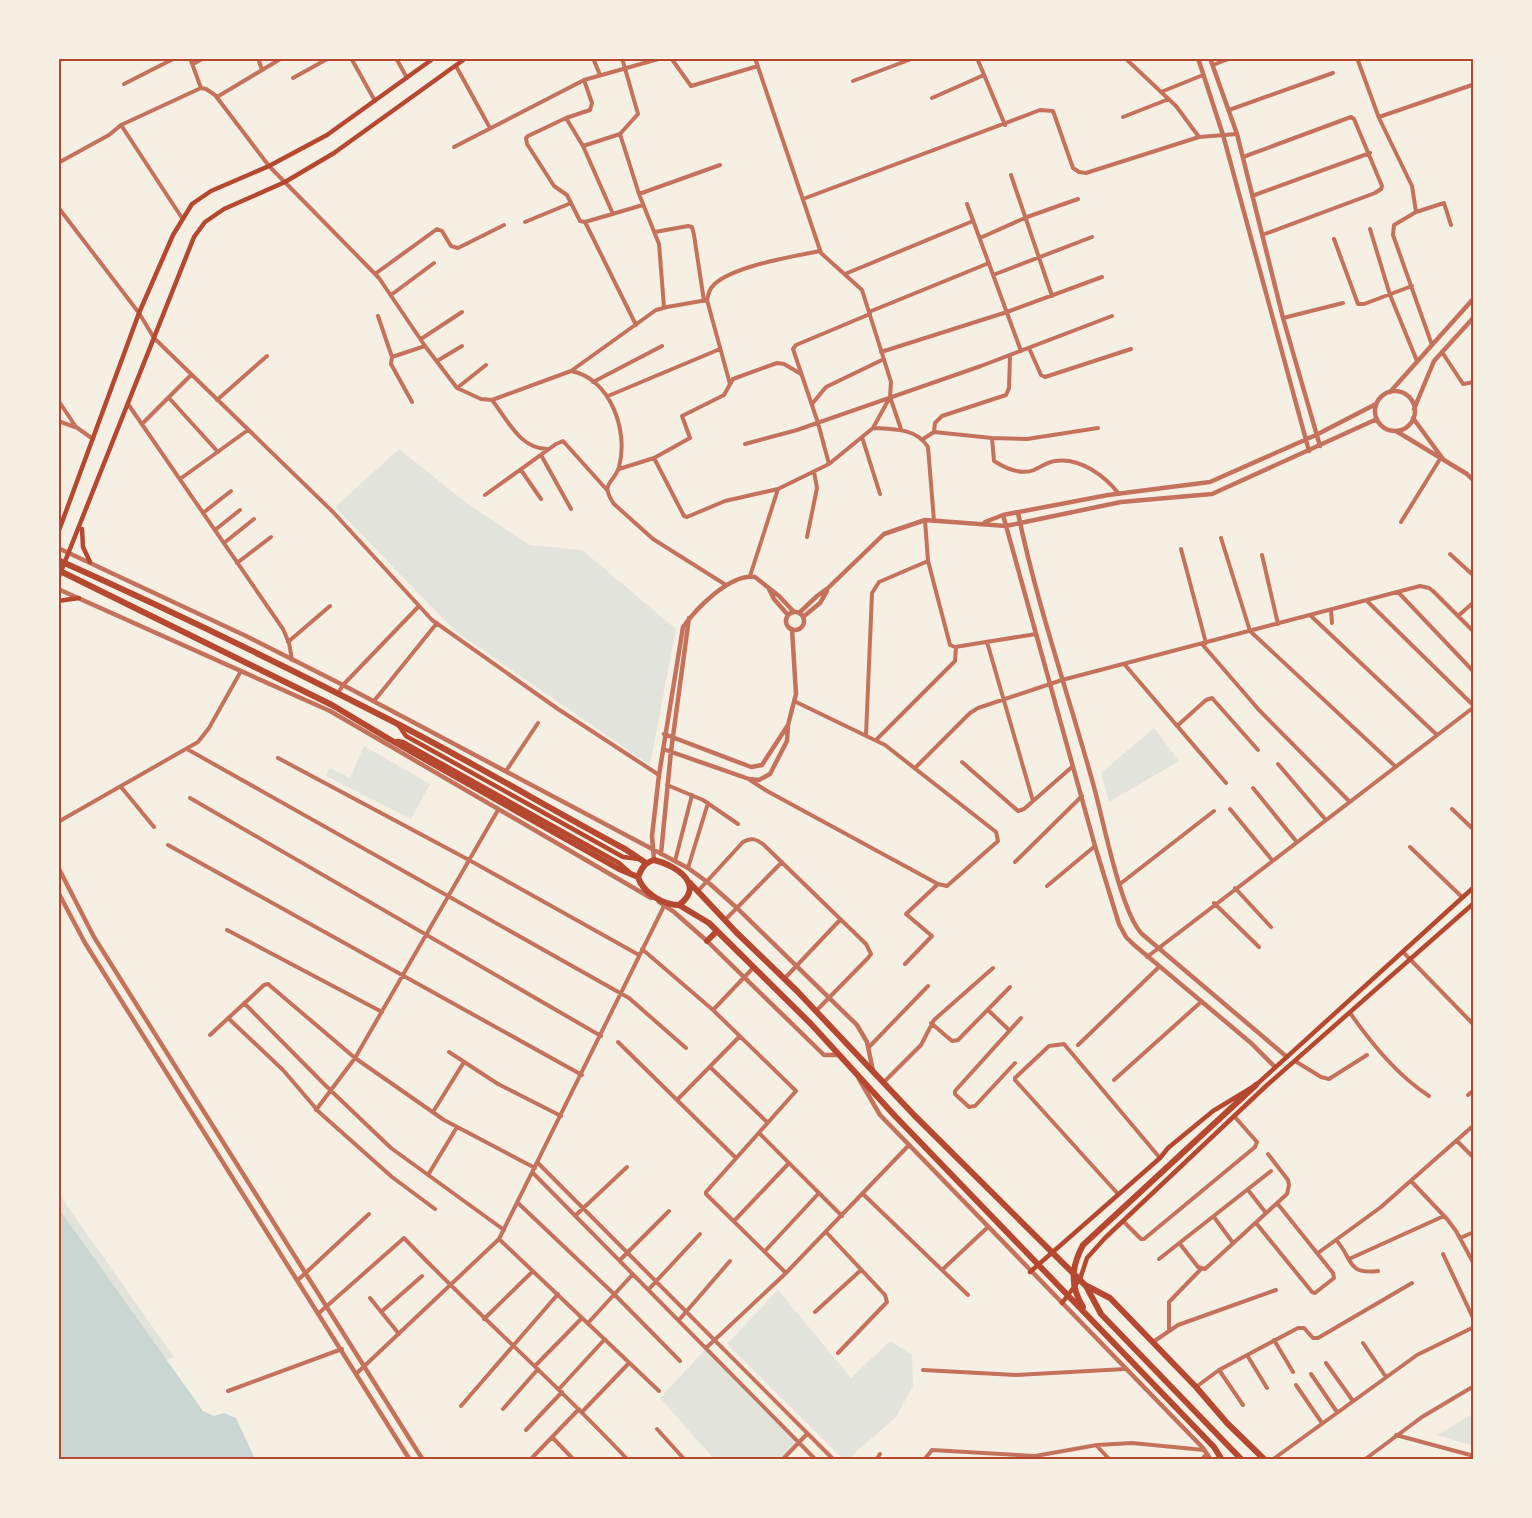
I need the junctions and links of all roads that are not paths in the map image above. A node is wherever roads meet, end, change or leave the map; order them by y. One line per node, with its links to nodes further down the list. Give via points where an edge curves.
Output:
1 (175, 58): 38 (street)
2 (190, 58): 24 (street)
3 (204, 58): 24 (street)
4 (258, 58): 29 (street)
5 (282, 58): 29 (street)
6 (329, 58): 34 (street)
7 (351, 58): 45 (street)
8 (396, 58): 35 (street)
9 (434, 58): 35 (main road)
10 (466, 58): 26 (main road)
11 (593, 58): 31 (street)
12 (622, 58): 28 (street)
13 (662, 58): 28 (street)
14 (671, 58): 27 (street, via 691,86)
15 (756, 58): 27 (street)
16 (914, 58): 37 (street)
17 (977, 58): 32 (street)
18 (1134, 58): 23 (street)
19 (1198, 58): 33 (street)
20 (1210, 58): 25 (street)
21 (1231, 58): 25 (street)
22 (1358, 58): 49 (street)
23 (1126, 60): 41 (street)
24 (193, 64): 40 (street)
25 (1213, 65): 46 (street)
26 (456, 66): 52 (street); 65 (main road, via 334,153)
27 (759, 66): 68 (street)
28 (625, 69): 31 (street); 53 (street, via 638,114)
29 (262, 70): 42 (street)
30 (1333, 73): 46 (street)
31 (600, 75): 36 (street)
32 (984, 75): 43 (street); 51 (street)
33 (1203, 75): 41 (street); 55 (street)
34 (293, 78)
35 (406, 78): 45 (main road)
36 (584, 80): 48 (street, via 592,106); 52 (street)
37 (853, 81)
38 (124, 84)
39 (1472, 85): 49 (street)
40 (201, 88): 42 (street); 50 (street)
41 (1161, 93): 44 (street)
42 (217, 97): 63 (street)
43 (932, 98)
44 (1169, 99): 47 (street); 56 (street)
45 (375, 101): 63 (main road, via 327,135)
46 (1229, 110): 54 (street)
47 (1123, 117)
48 (566, 118): 57 (street); 70 (street, via 526,138 554,186)
49 (1379, 118): 74 (street, via 1412,186)
50 (121, 125): 61 (street); 77 (street)
51 (1005, 125): 56 (street, via 1040,110 1053,111 1073,168 1086,173); 68 (street)
52 (490, 128): 58 (street)
53 (620, 134): 57 (street); 66 (street)
54 (1237, 134): 55 (street); 60 (street)
55 (1223, 135): 56 (street); 169 (street)
56 (1199, 137)
57 (583, 146): 75 (street)
58 (454, 147)
59 (1370, 153): 60 (street, via 1351,117); 67 (street); 85 (street, via 1382,186 1379,191)
60 (1243, 157): 67 (street)
61 (58, 163)
62 (720, 165): 66 (street)
63 (269, 166): 65 (street); 77 (main road, via 211,191 192,204)
64 (1011, 175): 76 (street)
65 (285, 182): 93 (street); 114 (main road, via 224,209 205,222 194,237)
66 (639, 194): 72 (street)
67 (1252, 196): 85 (street)
68 (803, 199): 89 (street)
69 (1078, 199): 76 (street)
70 (571, 202): 79 (street); 80 (street, via 578,219)
71 (967, 204): 78 (street)
72 (643, 205): 75 (street); 84 (street)
73 (58, 207): 107 (street)
74 (1416, 212): 82 (street, via 1444,203); 97 (street, via 1394,225 1393,230)
75 (613, 214): 80 (street)
76 (1027, 217): 87 (street); 90 (street)
77 (182, 218): 107 (main road)
78 (974, 221): 87 (street); 94 (street)
79 (525, 222)
80 (585, 222): 113 (street)
81 (504, 225): 93 (street, via 458,249 437,229)
82 (1451, 225)
83 (1370, 229): 99 (street)
84 (655, 232): 102 (street, via 692,227); 104 (street)
85 (1262, 235): 112 (street)
86 (1092, 237): 90 (street)
87 (980, 238): 92 (street)
88 (1334, 238): 99 (street, via 1358,304)
89 (820, 250): 94 (street); 102 (street, via 729,275 712,286)
90 (1040, 256): 95 (street); 100 (street)
91 (434, 263): 98 (street)
92 (989, 263): 95 (street); 108 (street)
93 (375, 274): 98 (street)
94 (845, 274): 108 (street, via 862,290)
95 (993, 275): 106 (street)
96 (1102, 277): 100 (street)
97 (1412, 286): 99 (street); 116 (street)
98 (392, 295): 115 (street)
99 (1390, 295): 131 (street)
100 (1052, 296): 106 (street)
101 (1473, 298): 116 (street)
102 (706, 301): 104 (street); 121 (street)
103 (1343, 303): 112 (street)
104 (664, 307): 113 (street)
105 (462, 312): 115 (street)
106 (1007, 312): 123 (street); 124 (street)
107 (138, 313): 114 (street); 167 (main road)
108 (869, 313): 123 (street); 134 (street, via 796,345 793,353)
109 (378, 316): 128 (street)
110 (1112, 316): 120 (street)
111 (1473, 317): 125 (street)
112 (1283, 318): 164 (street)
113 (636, 325): 133 (street)
114 (154, 338): 135 (street); 148 (main road)
115 (421, 339): 117 (street)
116 (1432, 345): 131 (street)
117 (425, 346): 128 (street); 130 (street)
118 (462, 346): 130 (street)
119 (662, 346): 136 (street)
120 (1029, 348): 122 (street, via 1045,377); 124 (street)
121 (720, 349): 138 (street); 141 (street)
122 (1131, 349)
123 (881, 351): 129 (street)
124 (1021, 351): 126 (street)
125 (1442, 352): 137 (street, via 1461,382); 151 (street, via 1432,365)
126 (1010, 355): 143 (street); 163 (street, via 1006,395 942,416 935,423)
127 (267, 356): 145 (street)
128 (392, 357): 147 (street, via 391,364)
129 (884, 360): 143 (street, via 891,382); 150 (street, via 826,387)
130 (437, 361): 139 (street)
131 (1418, 361): 140 (street)
132 (486, 365): 139 (street)
133 (571, 371): 136 (street); 146 (street)
134 (801, 374): 138 (street, via 777,363 733,379); 150 (street)
135 (191, 375): 142 (street); 145 (street)
136 (593, 382): 141 (street)
137 (1473, 382)
138 (730, 385): 176 (street, via 724,396 682,416 690,438)
139 (457, 388): 146 (street)
140 (1390, 392): 149 (street); 151 (street, via 1404,393)
141 (608, 396): 180 (street, via 618,427)
142 (169, 398): 156 (street); 174 (street)
143 (890, 398): 155 (street); 158 (street); 160 (street)
144 (58, 400): 157 (street)
145 (217, 400): 161 (street)
146 (492, 400): 172 (street, via 525,444)
147 (412, 402)
148 (128, 404): 156 (street); 204 (main road)
149 (1377, 404): 153 (street); 164 (street)
150 (812, 405): 155 (street)
151 (1414, 409): 152 (street)
152 (1413, 418): 162 (street); 179 (street)
153 (1377, 419): 162 (street, via 1388,430); 171 (street)
154 (58, 421): 157 (street)
155 (818, 423): 170 (street); 178 (street)
156 (142, 424): 185 (street)
157 (76, 428): 167 (street)
158 (873, 428): 160 (street); 165 (street)
159 (1098, 428): 166 (street, via 1027,439)
160 (902, 429): 168 (street)
161 (248, 430): 174 (street); 237 (street, via 333,512)
162 (1396, 431): 177 (street)
163 (934, 432): 166 (street); 168 (street)
164 (1316, 435): 169 (street); 171 (street)
165 (862, 437): 178 (street); 190 (street)
166 (992, 438): 191 (street, via 994,461 1016,472 1034,470 1057,460 1076,463 1100,474)
167 (93, 439): 201 (main road)
168 (923, 439): 202 (street, via 928,447)
169 (1305, 440): 173 (street); 191 (street, via 1210,482)
170 (745, 444)
171 (1320, 446): 173 (street)
172 (548, 450): 175 (street); 189 (street, via 560,442 566,443)
173 (1309, 451): 206 (street, via 1212,494 1121,502)
174 (218, 452): 185 (street)
175 (541, 455): 181 (street); 194 (street)
176 (654, 458): 180 (street); 187 (street, via 687,517 725,501)
177 (1440, 459): 179 (street); 203 (street)
178 (829, 464): 182 (street)
179 (1447, 464): 184 (street)
180 (619, 469): 189 (street, via 610,479)
181 (521, 470): 192 (street); 193 (street)
182 (814, 472): 187 (street); 212 (street, via 816,493)
183 (1473, 472): 184 (street)
184 (1467, 474): 186 (street)
185 (180, 479): 196 (street)
186 (1473, 482)
187 (778, 489): 225 (street)
188 (231, 491): 196 (street)
189 (607, 491): 228 (street, via 614,504 653,539)
190 (880, 494)
191 (1119, 494): 197 (street)
192 (485, 495)
193 (541, 499)
194 (571, 509)
195 (240, 510): 209 (street)
196 (203, 513): 209 (street)
197 (1018, 513): 198 (street); 206 (street)
198 (1003, 515): 205 (street); 207 (street)
199 (254, 519): 214 (street)
200 (925, 520): 202 (street); 221 (street); 239 (street, via 884,534)
201 (63, 521): 208 (main road); 210 (main road)
202 (934, 522): 205 (street)
203 (1401, 522)
204 (82, 523): 217 (main road); 222 (main road, via 83,547)
205 (982, 523): 207 (street)
206 (1020, 523): 207 (street); 259 (street)
207 (1006, 526): 250 (street)
208 (58, 527)
209 (215, 530): 214 (street)
210 (58, 533)
211 (271, 537): 223 (street)
212 (807, 537)
213 (1221, 538): 248 (street)
214 (224, 543): 223 (street)
215 (58, 548): 217 (street)
216 (1181, 549): 253 (street)
217 (70, 553): 222 (street); 227 (main road)
218 (1450, 554): 226 (street)
219 (1262, 555): 246 (street)
220 (58, 560): 262 (highway)
221 (928, 561): 254 (street, via 948,641); 271 (street, via 879,582 872,592)
222 (90, 562): 255 (street)
223 (237, 563): 251 (street)
224 (58, 570): 322 (highway, via 332,705)
225 (750, 576): 228 (street); 230 (street)
226 (1473, 576)
227 (58, 579)
228 (726, 585): 243 (street)
229 (58, 589): 232 (street)
230 (769, 590): 239 (street); 240 (street)
231 (1398, 592): 233 (street); 242 (street, via 1420,586 1429,588); 258 (street)
232 (79, 598): 234 (main road); 257 (street)
233 (1367, 600): 238 (street); 266 (street)
234 (58, 601)
235 (1473, 602): 242 (street)
236 (330, 606): 251 (street)
237 (419, 606): 244 (street); 261 (street)
238 (1331, 610): 241 (street); 245 (street)
239 (799, 614): 240 (street); 247 (street, via 803,623)
240 (788, 615): 247 (street, via 786,623)
241 (1310, 615): 246 (street); 272 (street)
242 (1458, 616): 249 (street)
243 (689, 618): 270 (street, via 681,632); 273 (street)
244 (437, 623): 264 (street); 286 (street)
245 (1332, 623)
246 (1278, 624): 248 (street)
247 (792, 629): 265 (street)
248 (1250, 631): 253 (street); 283 (street)
249 (1473, 632)
250 (1036, 634): 252 (street); 260 (street)
251 (288, 642): 255 (street)
252 (987, 642): 254 (street); 263 (street)
253 (1204, 644): 256 (street); 296 (street, via 1259,710)
254 (956, 646): 274 (street, via 955,661)
255 (292, 660): 261 (street)
256 (1125, 665): 259 (street); 269 (street)
257 (241, 671): 275 (street, via 205,735); 300 (street, via 330,711)
258 (1473, 672)
259 (1062, 680): 260 (street); 326 (street)
260 (1049, 684): 263 (street); 282 (street)
261 (343, 685): 262 (street); 264 (street)
262 (336, 693): 315 (highway, via 484,770)
263 (1004, 699): 284 (street, via 970,713); 295 (street)
264 (374, 701): 285 (street)
265 (794, 701): 268 (street); 271 (street)
266 (1473, 706): 272 (street)
267 (537, 723): 285 (street)
268 (788, 725): 273 (street, via 757,767); 287 (street, via 787,741 770,774)
269 (1177, 726): 277 (street, via 1212,698); 288 (street)
270 (664, 734): 273 (street); 276 (street)
271 (866, 735): 274 (street)
272 (1437, 735): 283 (street)
273 (674, 737): 278 (street)
274 (876, 740): 284 (street)
275 (187, 749): 290 (street); 332 (street)
276 (663, 749): 278 (street); 286 (street)
277 (1258, 750)
278 (671, 751): 287 (street); 289 (street)
279 (278, 758): 313 (street)
280 (962, 762): 295 (street, via 1015,809 1021,811)
281 (1278, 764): 302 (street)
282 (1074, 766): 293 (street); 295 (street)
283 (1396, 767): 296 (street)
284 (915, 768): 325 (street, via 999,836 949,886)
285 (506, 771): 311 (street)
286 (659, 775): 311 (street)
287 (750, 780): 325 (street)
288 (1226, 783)
289 (667, 785): 292 (street); 312 (street)
290 (121, 787): 303 (street); 305 (street)
291 (1253, 788): 307 (street)
292 (692, 795): 297 (street); 317 (street)
293 (1082, 796): 309 (street); 319 (street)
294 (190, 798): 344 (street)
295 (1034, 801)
296 (1349, 801): 302 (street)
297 (708, 803): 304 (street); 321 (street)
298 (1230, 808): 314 (street)
299 (1452, 809): 306 (street)
300 (498, 810): 313 (street); 336 (street)
301 (1214, 811): 326 (street)
302 (1325, 819): 307 (street)
303 (58, 822)
304 (738, 824)
305 (154, 827)
306 (1473, 830)
307 (1296, 841): 314 (street)
308 (168, 845): 358 (street)
309 (1095, 846): 327 (street); 351 (street, via 1119,924 1126,937)
310 (1410, 847): 333 (street)
311 (652, 850): 312 (street); 316 (street)
312 (661, 854): 316 (street); 317 (street)
313 (469, 860): 332 (street); 350 (street)
314 (1272, 860): 329 (street)
315 (643, 861): 316 (highway); 322 (highway)
316 (657, 861): 324 (highway)
317 (675, 861): 321 (street)
318 (782, 862): 323 (street, via 760,841 747,839); 338 (street); 340 (street)
319 (1015, 862)
320 (58, 867): 413 (street, via 94,937)
321 (688, 868): 323 (street)
322 (636, 876): 336 (highway, via 643,889)
323 (706, 881): 330 (street); 338 (street)
324 (690, 883): 330 (highway); 337 (highway, via 689,895)
325 (938, 884): 353 (street, via 906,914 933,936)
326 (1120, 884): 347 (street, via 1137,929)
327 (1047, 886)
328 (1473, 887): 333 (main road)
329 (1234, 888): 334 (street); 341 (street)
330 (698, 891): 339 (highway)
331 (58, 892): 415 (street, via 85,943)
332 (448, 897): 344 (street); 363 (street)
333 (1462, 897): 349 (main road)
334 (1214, 903): 346 (street); 347 (street)
335 (1473, 903): 352 (main road)
336 (665, 904): 337 (highway); 345 (street); 348 (street)
337 (679, 905): 343 (highway)
338 (736, 908): 339 (street); 354 (street)
339 (724, 920): 360 (highway)
340 (840, 920): 354 (street); 364 (street, via 866,944 871,954)
341 (1271, 927)
342 (227, 930): 370 (street)
343 (717, 931): 345 (highway); 355 (highway)
344 (426, 935): 358 (street); 379 (street)
345 (707, 941): 359 (street)
346 (1259, 946)
347 (1157, 947): 351 (street); 388 (street)
348 (642, 949): 350 (street); 367 (street)
349 (1403, 952): 352 (street); 388 (main road)
350 (639, 956): 363 (street)
351 (1147, 957): 356 (street)
352 (1411, 959): 371 (main road); 375 (street)
353 (905, 964)
354 (796, 966): 360 (street); 364 (street)
355 (754, 967): 359 (street); 385 (highway)
356 (1160, 967): 365 (street); 381 (street)
357 (993, 968): 374 (street)
358 (402, 976): 370 (street); 396 (street)
359 (744, 977): 367 (street); 385 (street, via 824,1055)
360 (784, 978): 369 (highway)
361 (928, 986): 382 (street)
362 (1010, 987): 368 (street)
363 (622, 993): 379 (street); 383 (street)
364 (829, 998): 369 (street); 382 (street, via 858,1025)
365 (1201, 1002): 393 (street); 397 (street)
366 (244, 1003): 372 (street); 387 (street, via 268,984); 400 (street)
367 (713, 1010): 378 (street)
368 (988, 1010): 374 (street, via 955,1042); 376 (street)
369 (816, 1011): 395 (highway)
370 (382, 1012): 387 (street)
371 (1350, 1012): 389 (main road); 403 (street, via 1382,1054)
372 (228, 1018): 377 (street); 405 (street, via 283,1070)
373 (1021, 1018): 376 (street)
374 (931, 1023): 398 (street, via 921,1045)
375 (1473, 1023)
376 (1009, 1030): 391 (street, via 955,1094 969,1107 975,1106)
377 (210, 1035)
378 (740, 1035): 392 (street); 409 (street, via 796,1091)
379 (601, 1036): 396 (street)
380 (618, 1042): 404 (street)
381 (1078, 1045)
382 (869, 1047): 395 (street)
383 (686, 1048)
384 (449, 1052): 390 (street)
385 (839, 1055): 394 (highway)
386 (1367, 1055): 389 (street, via 1329,1079)
387 (355, 1058): 400 (street); 406 (street)
388 (1285, 1058): 393 (main road)
389 (1295, 1061): 408 (main road)
390 (464, 1062): 406 (street); 407 (street)
391 (1015, 1063)
392 (710, 1067): 404 (street); 409 (street)
393 (1275, 1067): 399 (main road)
394 (852, 1070): 416 (street, via 880,1115); 496 (highway)
395 (873, 1072): 398 (highway)
396 (582, 1075): 407 (street)
397 (1114, 1080)
398 (883, 1083): 460 (highway)
399 (1256, 1084): 419 (main road, via 1213,1111); 496 (highway, via 1083,1245 1073,1267 1073,1280 1076,1296)
400 (330, 1090): 405 (street); 426 (street, via 391,1148)
401 (1473, 1090): 402 (street)
402 (1468, 1095)
403 (1429, 1096)
404 (678, 1099): 418 (street)
405 (316, 1110): 436 (street)
406 (433, 1112): 411 (street)
407 (561, 1116): 421 (street)
408 (1234, 1116): 446 (main road); 446 (street, via 1257,1142 1255,1147 1144,1239)
409 (767, 1122): 412 (street)
410 (1473, 1125): 414 (street)
411 (457, 1127): 424 (street); 426 (street)
412 (759, 1132): 418 (street); 422 (street)
413 (220, 1138): 415 (street); 434 (street)
414 (1456, 1141): 420 (street); 427 (street)
415 (211, 1143): 438 (street)
416 (910, 1144): 430 (street); 448 (street)
417 (1268, 1154): 433 (street, via 1289,1185 1287,1194)
418 (735, 1157): 445 (street, via 706,1192)
419 (1160, 1158): 431 (main road); 431 (street, via 1064,1044 1049,1046 1015,1080)
420 (1473, 1158)
421 (538, 1163): 424 (street); 435 (street)
422 (789, 1163): 429 (street); 445 (street)
423 (627, 1167): 435 (street)
424 (534, 1170): 432 (street); 441 (street)
425 (1271, 1171): 428 (street)
426 (428, 1175): 449 (street)
427 (1411, 1181): 443 (street); 455 (street)
428 (1248, 1190): 440 (street); 444 (street)
429 (819, 1193): 442 (street); 458 (street)
430 (863, 1194): 442 (street); 470 (street)
431 (1118, 1194): 460 (main road)
432 (518, 1203): 449 (street); 487 (street)
433 (1277, 1203): 440 (street); 461 (street)
434 (264, 1208): 438 (street); 474 (street)
435 (583, 1208): 441 (street); 459 (street)
436 (435, 1209)
437 (669, 1211): 459 (street)
438 (256, 1214): 479 (street)
439 (369, 1214): 474 (street)
440 (1266, 1214): 447 (street)
441 (576, 1215): 465 (street)
442 (842, 1216): 450 (street)
443 (1444, 1216): 453 (street); 464 (street)
444 (1214, 1217): 456 (street); 457 (street)
445 (734, 1221): 458 (street)
446 (1123, 1221): 478 (main road, via 1087,1258)
447 (1256, 1223): 456 (street); 461 (street, via 1313,1293 1335,1277)
448 (988, 1227): 470 (street); 473 (street)
449 (504, 1230): 454 (street)
450 (826, 1232): 469 (street); 475 (street)
451 (1473, 1232): 453 (street)
452 (700, 1234): 480 (street)
453 (1460, 1238): 467 (street)
454 (499, 1239): 471 (street); 483 (street)
455 (1336, 1240): 461 (street); 464 (street)
456 (1233, 1243): 468 (street)
457 (1180, 1244): 463 (street); 468 (street)
458 (765, 1251): 475 (street)
459 (627, 1252): 465 (street); 480 (street)
460 (1053, 1252): 473 (main road); 478 (highway)
461 (1318, 1253)
462 (1443, 1254): 500 (street)
463 (1159, 1259)
464 (1349, 1259): 472 (street, via 1360,1272)
465 (620, 1260): 476 (street)
466 (730, 1261): 493 (street)
467 (1473, 1264)
468 (1201, 1269): 503 (street, via 1169,1302)
469 (861, 1270): 494 (street); 513 (street, via 887,1302)
470 (942, 1270): 488 (street)
471 (533, 1271): 486 (street); 498 (street)
472 (1378, 1271)
473 (1030, 1272): 490 (street)
474 (305, 1273): 479 (street); 491 (street)
475 (786, 1273): 506 (street)
476 (633, 1274): 484 (street); 487 (street)
477 (422, 1276): 492 (street)
478 (1080, 1279): 482 (highway); 490 (main road)
479 (298, 1280): 495 (street)
480 (656, 1282): 484 (street); 493 (street)
481 (1412, 1283): 507 (street, via 1318,1338 1301,1327)
482 (1085, 1285): 508 (highway, via 1110,1298); 566 (highway, via 1101,1314)
483 (450, 1286): 491 (street, via 404,1238); 498 (street); 504 (street)
484 (649, 1289): 499 (street)
485 (1276, 1290): 503 (street)
486 (558, 1294): 497 (street); 510 (street)
487 (614, 1294): 501 (street); 515 (street)
488 (968, 1295)
489 (370, 1298): 492 (street)
490 (1062, 1303): 520 (street)
491 (326, 1307): 495 (street); 519 (street)
492 (381, 1312): 504 (street)
493 (685, 1312): 499 (street); 506 (street)
494 (815, 1312)
495 (319, 1313): 512 (street)
496 (1088, 1317): 565 (highway, via 1214,1447)
497 (582, 1318): 501 (street); 518 (street)
498 (484, 1319): 510 (street)
499 (678, 1320): 511 (street)
500 (1473, 1320)
501 (588, 1323): 505 (street)
502 (1473, 1327): 526 (street, via 1417,1355)
503 (1169, 1329): 508 (street)
504 (399, 1334): 519 (street)
505 (605, 1340): 516 (street); 531 (street)
506 (715, 1340): 511 (street); 543 (street)
507 (1274, 1340): 514 (street); 523 (street)
508 (1152, 1342): 529 (highway)
509 (1363, 1343): 526 (street)
510 (514, 1347): 518 (street); 536 (street)
511 (706, 1348): 546 (street)
512 (342, 1349): 524 (street); 532 (street)
513 (838, 1353)
514 (1247, 1355): 522 (street); 530 (street)
515 (680, 1361)
516 (629, 1362): 533 (street); 538 (street)
517 (1326, 1363): 534 (street)
518 (536, 1367): 531 (street); 537 (street)
519 (363, 1368): 524 (street); 553 (street)
520 (1125, 1368): 521 (street, via 1016,1375); 548 (street)
521 (923, 1370)
522 (1219, 1370): 529 (street); 535 (street)
523 (1293, 1372)
524 (357, 1373): 552 (street)
525 (1311, 1374): 539 (street)
526 (1386, 1377): 534 (street)
527 (1296, 1385): 540 (street)
528 (1473, 1386): 544 (street)
529 (1196, 1387): 567 (highway)
530 (1267, 1388)
531 (560, 1390): 538 (street); 542 (street)
532 (228, 1391)
533 (659, 1391)
534 (1353, 1401): 539 (street)
535 (1243, 1405)
536 (461, 1406)
537 (503, 1409)
538 (580, 1410): 545 (street); 556 (street)
539 (1337, 1412): 540 (street)
540 (1323, 1423): 568 (street)
541 (657, 1429): 551 (street)
542 (526, 1430)
543 (807, 1434): 546 (street); 559 (street)
544 (1396, 1435): 550 (street); 569 (street)
545 (552, 1437): 554 (street); 555 (street)
546 (799, 1442): 557 (street); 558 (street)
547 (1097, 1445): 548 (street, via 1132,1443); 561 (street, via 1035,1456 932,1450); 562 (street)
548 (1205, 1452): 563 (street); 564 (street)
549 (880, 1454): 560 (street)
550 (1473, 1456)
551 (684, 1459)
552 (410, 1460)
553 (423, 1460)
554 (530, 1460)
555 (574, 1460)
556 (628, 1460)
557 (782, 1460)
558 (816, 1460)
559 (834, 1460)
560 (876, 1460)
561 (924, 1460)
562 (1110, 1460)
563 (1201, 1460)
564 (1211, 1460)
565 (1222, 1460)
566 (1242, 1460)
567 (1265, 1460)
568 (1272, 1460)
569 (1364, 1460)

